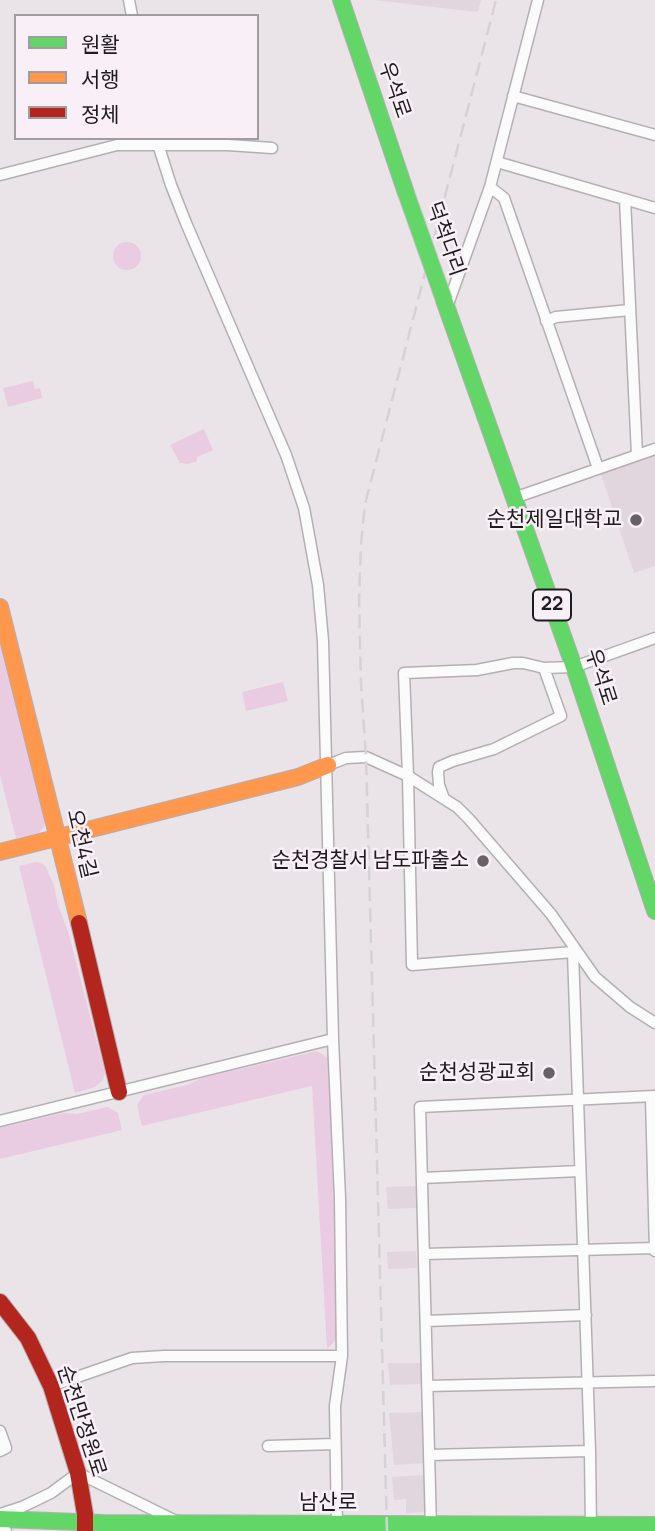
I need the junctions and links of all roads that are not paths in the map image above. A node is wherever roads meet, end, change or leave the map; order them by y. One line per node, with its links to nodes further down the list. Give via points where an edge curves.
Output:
1 (341, 0): 10 (street, 우석로 / 22)
2 (538, 0): 3 (street)
3 (513, 96): 4 (street); 7 (street)
4 (655, 135)
5 (157, 141): 6 (street); 8 (street, via 117,145); 24 (street, via 186,223 286,455 304,508 318,585)
6 (272, 148)
7 (497, 162): 9 (street); 11 (street)
8 (0, 175)
9 (489, 187): 13 (street); 15 (street, via 503,198)
10 (407, 193): 13 (street, 덕척다리 / 22, bridge)
11 (625, 199): 12 (street); 14 (street)
12 (655, 208)
13 (446, 303): 19 (street, 우석로 / 22)
14 (630, 310): 15 (street); 17 (street)
15 (547, 321): 18 (street)
16 (655, 449): 17 (street)
17 (637, 455): 18 (street)
18 (598, 468): 19 (street)
19 (514, 498): 23 (street, 우석로 / 22)
20 (0, 607): 27 (street, 오천4길)
21 (655, 638): 23 (street)
22 (544, 667): 23 (street); 25 (street, via 513,663 477,670 404,673); 26 (street, via 561,716 494,749 439,767)
23 (575, 667): 29 (street, 우석로 / 22)
24 (328, 765): 25 (street, via 366,757); 27 (street, via 298,777); 32 (street)
25 (408, 776): 26 (street); 30 (street, via 412,965)
26 (444, 799): 30 (street, via 469,818 551,915)
27 (58, 837): 28 (street); 33 (street, 오천4길)
28 (0, 852)
29 (655, 911)
30 (575, 952): 31 (street, via 605,987); 35 (street)
31 (655, 1023)
32 (333, 1039): 33 (street); 45 (street)
33 (119, 1092): 36 (street)
34 (653, 1097): 35 (street); 39 (street)
35 (579, 1100): 37 (street); 38 (street, via 420,1107)
36 (0, 1121)
37 (580, 1171): 38 (street); 40 (street)
38 (422, 1178): 41 (street)
39 (655, 1249): 40 (street)
40 (583, 1250): 41 (street); 43 (street)
41 (424, 1254): 44 (street)
42 (0, 1302): 48 (street, 순천만정원로, via 28,1338)
43 (586, 1315): 44 (street); 47 (street)
44 (426, 1321): 49 (street)
45 (342, 1356): 48 (street, via 132,1358); 51 (street)
46 (655, 1381): 47 (street)
47 (588, 1382): 49 (street); 54 (street)
48 (51, 1386): 56 (street, 순천만정원로)
49 (427, 1386): 55 (street)
50 (0, 1430): 53 (street, via 6,1448)
51 (335, 1444): 52 (street); 62 (street)
52 (268, 1446)
53 (0, 1451)
54 (590, 1451): 55 (street); 64 (street)
55 (429, 1455): 63 (street)
56 (78, 1473): 57 (street, via 51,1493); 60 (street, 순천만정원로); 61 (street)
57 (0, 1514)
58 (655, 1525): 64 (street, 남산로)
59 (2, 1527): 60 (street, 남산로)
60 (85, 1527): 61 (street, 남산로)
61 (174, 1527): 62 (street, 남산로)
62 (336, 1527): 63 (street, 남산로)
63 (431, 1528): 64 (street, 남산로)
64 (591, 1528)

